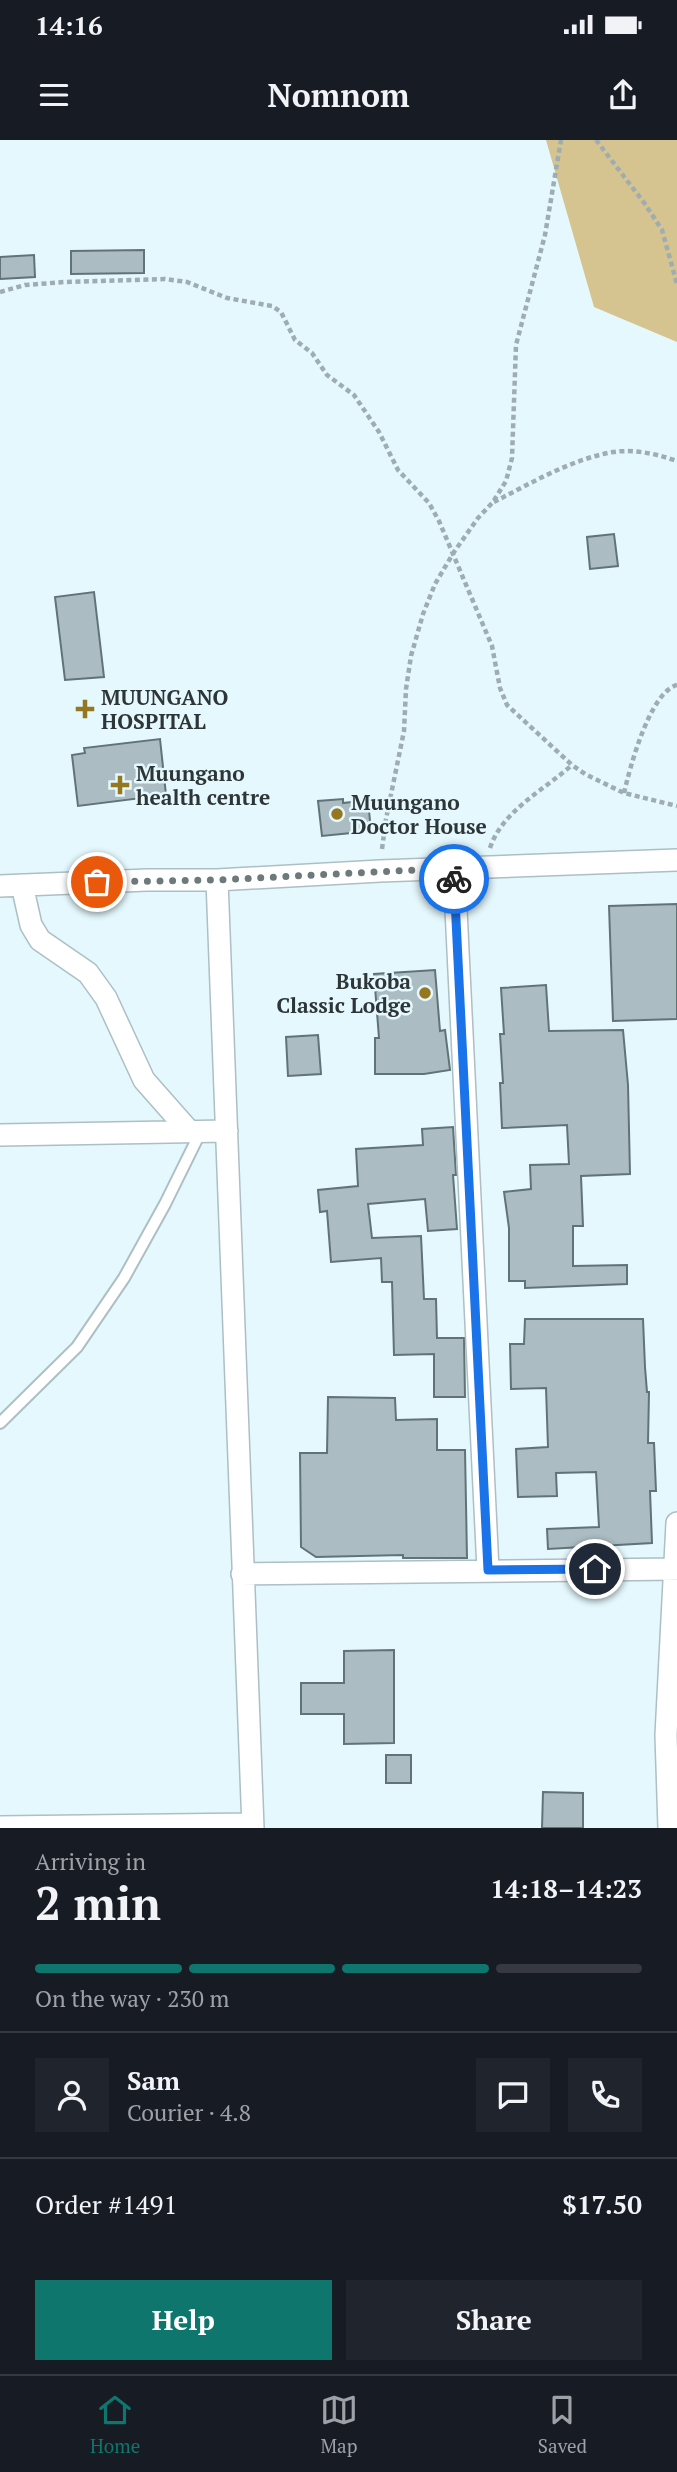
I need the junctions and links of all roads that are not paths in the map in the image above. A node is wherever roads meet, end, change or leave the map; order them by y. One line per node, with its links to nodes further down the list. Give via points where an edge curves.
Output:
1 (677, 860): 2 (street)
2 (454, 868): 3 (street); 12 (street)
3 (217, 880): 4 (street); 7 (street)
4 (22, 885): 5 (street); 6 (street, via 31,925 40,940 88,972 106,998 145,1080)
5 (0, 886)
6 (195, 1131): 7 (street); 8 (street); 9 (lane, via 165,1205 124,1278 77,1347)
7 (227, 1131): 13 (street)
8 (0, 1135)
9 (0, 1423)
10 (677, 1523): 11 (street)
11 (676, 1569): 12 (street); 16 (street, via 666,1735)
12 (488, 1570): 13 (street)
13 (242, 1574): 14 (street)
14 (252, 1826): 15 (street)
15 (0, 1827)
16 (669, 1828)

